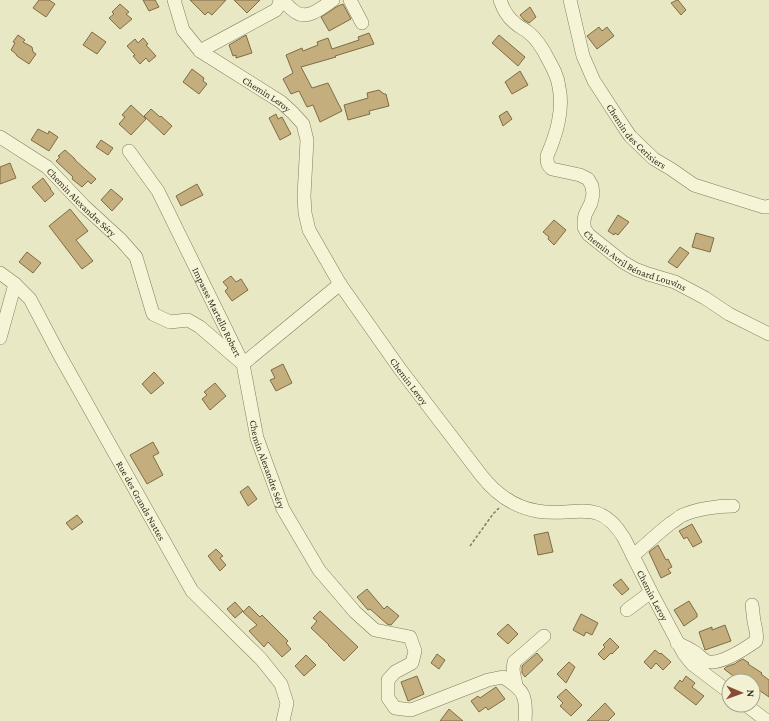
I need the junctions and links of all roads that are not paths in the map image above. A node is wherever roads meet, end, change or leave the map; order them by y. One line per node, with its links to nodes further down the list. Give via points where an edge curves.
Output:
1 (174, 0): 8 (street, Chemin Leroy, via 183,30)
2 (281, 0): 3 (street, via 304,16); 8 (street, via 276,10)
3 (333, 0)
4 (350, 0): 7 (street)
5 (500, 0): 15 (street, Chemin Avril Bénard Louvins, via 510,19 528,32 542,47 554,69 559,87 560,107 558,127 547,162 552,169 580,174 588,179 593,194 584,227 589,235 622,262 674,282)
6 (570, 0): 11 (street, Chemin des Cerisiers, via 583,56 594,81 630,136 654,159 694,185 764,207)
7 (362, 23)
8 (200, 50): 14 (street, Chemin Leroy, via 281,102 303,124 307,140 305,213 309,230)
9 (0, 137): 17 (street, Chemin Alexandre Séry, via 47,167 136,257 153,314 170,322 188,320 200,326)
10 (129, 151): 17 (street, Impasse Martello Robert, via 158,191)
11 (769, 206)
12 (0, 273): 13 (street, Rue des Grands Nattes)
13 (15, 284): 16 (street); 28 (street, Rue des Grands Nattes, via 30,299 192,591 261,659 281,684 287,703)
14 (340, 284): 17 (street, Impasse Martello Robert); 19 (street, Chemin Leroy, via 481,476 495,490 518,505 536,511 581,511 602,515 612,521)
15 (769, 334)
16 (0, 338)
17 (243, 364): 25 (street, Chemin Alexandre Séry, via 257,438 280,502 319,570 374,630 410,637 415,651 412,663 395,672 388,680 388,698 396,708 411,710 496,678 503,677)
18 (734, 506): 19 (street, via 708,508 681,516)
19 (633, 556): 20 (street, Chemin Leroy)
20 (651, 592): 22 (street); 24 (street, Chemin Leroy)
21 (752, 605): 24 (street, via 756,641 720,661 708,662)
22 (627, 610)
23 (544, 636): 25 (street, via 514,662)
24 (677, 643): 26 (street, Chemin Leroy, via 692,664)
25 (516, 685): 29 (street, via 524,696)
26 (721, 686)
27 (756, 713): 30 (street)
28 (283, 721)
29 (525, 721)
30 (767, 721)

